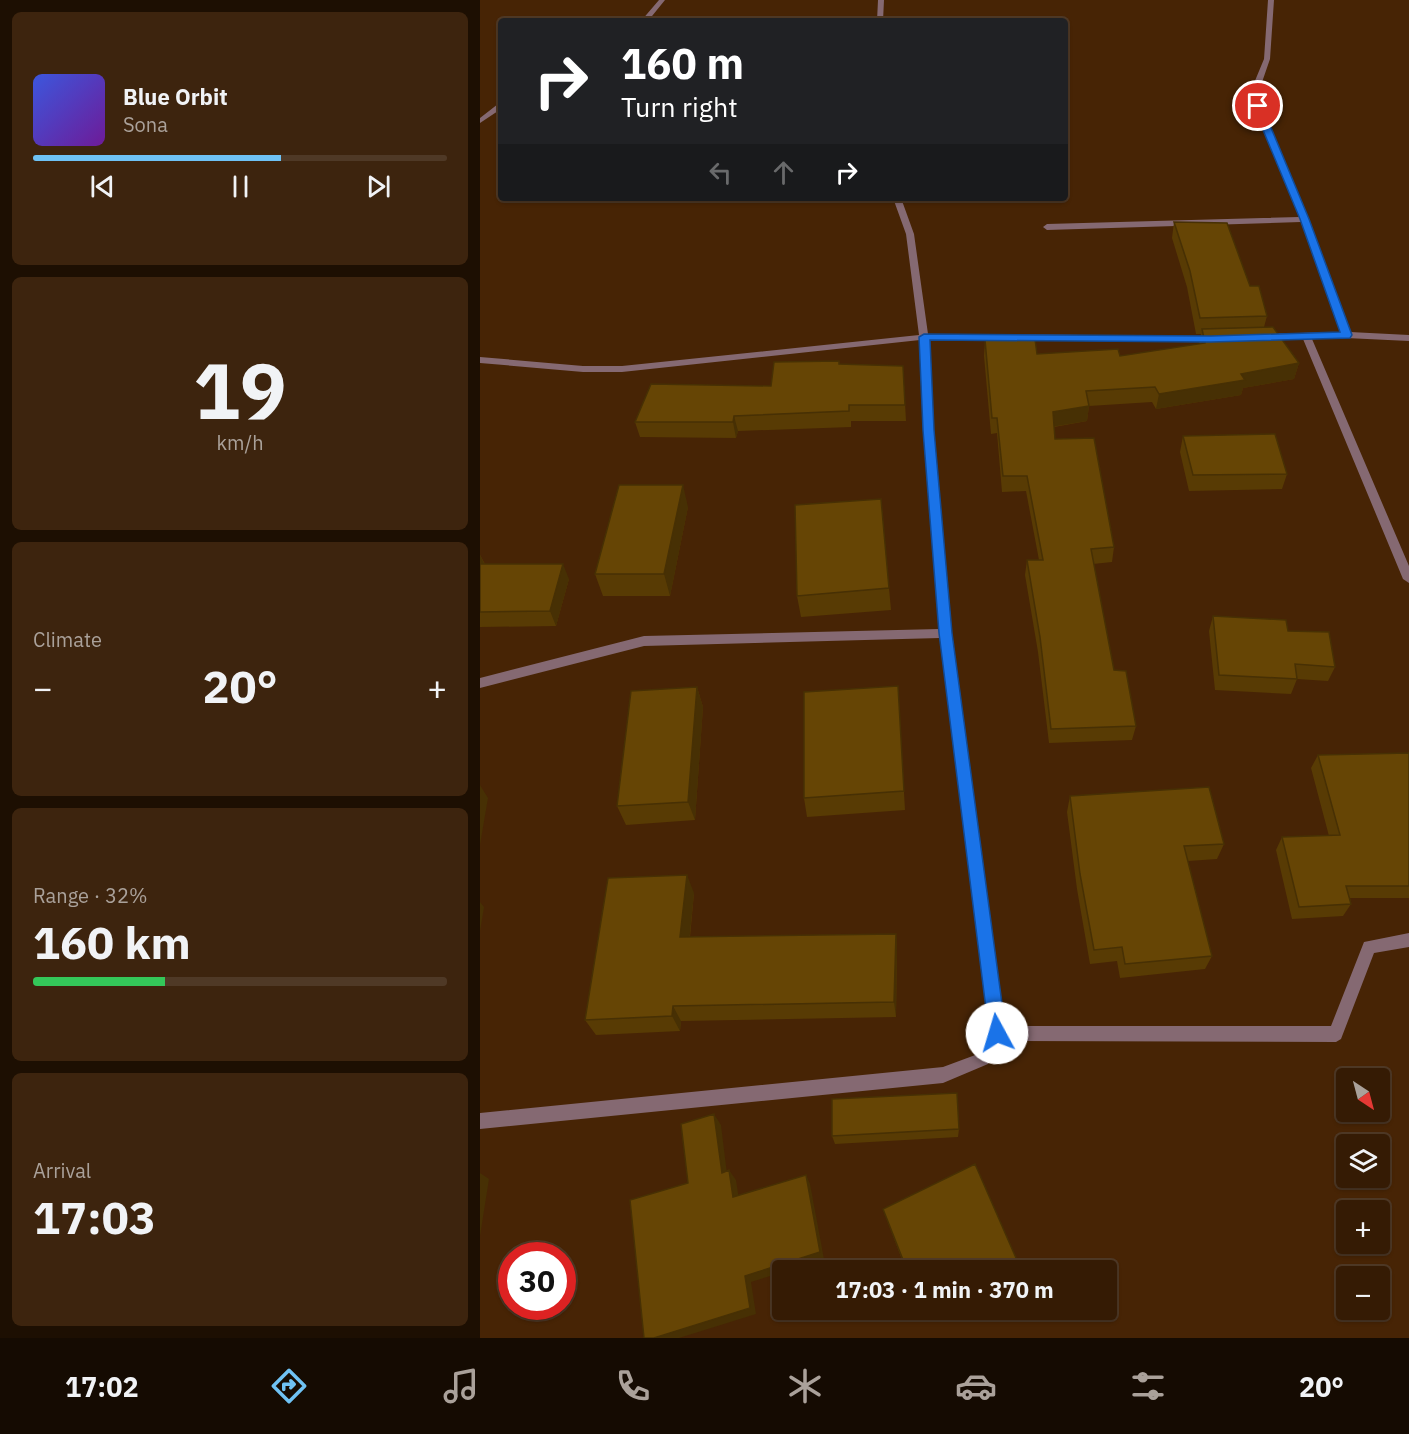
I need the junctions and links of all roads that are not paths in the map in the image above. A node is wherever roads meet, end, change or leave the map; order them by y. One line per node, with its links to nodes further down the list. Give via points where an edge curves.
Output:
1 (662, 0): 4 (street)
2 (881, 0): 5 (street)
3 (1271, 0): 9 (street, via 1267,59 1257,88 1258,106)
4 (647, 18)
5 (880, 18)
6 (498, 108): 7 (street)
7 (480, 122)
8 (898, 201): 13 (street, via 910,234)
9 (1304, 219): 10 (street); 11 (street)
10 (1047, 227)
11 (1346, 335): 12 (street); 15 (street)
12 (1306, 336): 14 (street); 18 (street)
13 (924, 337): 16 (street); 17 (street, via 622,369); 19 (street)
14 (1259, 338)
15 (1409, 338)
16 (1223, 339)
17 (480, 360)
18 (1409, 579)
19 (945, 633): 20 (street, via 644,641); 22 (street)
20 (480, 683)
21 (1409, 940): 22 (street, via 1369,947 1336,1034)
22 (997, 1033): 23 (street, via 983,1059 943,1075)
23 (480, 1121)

